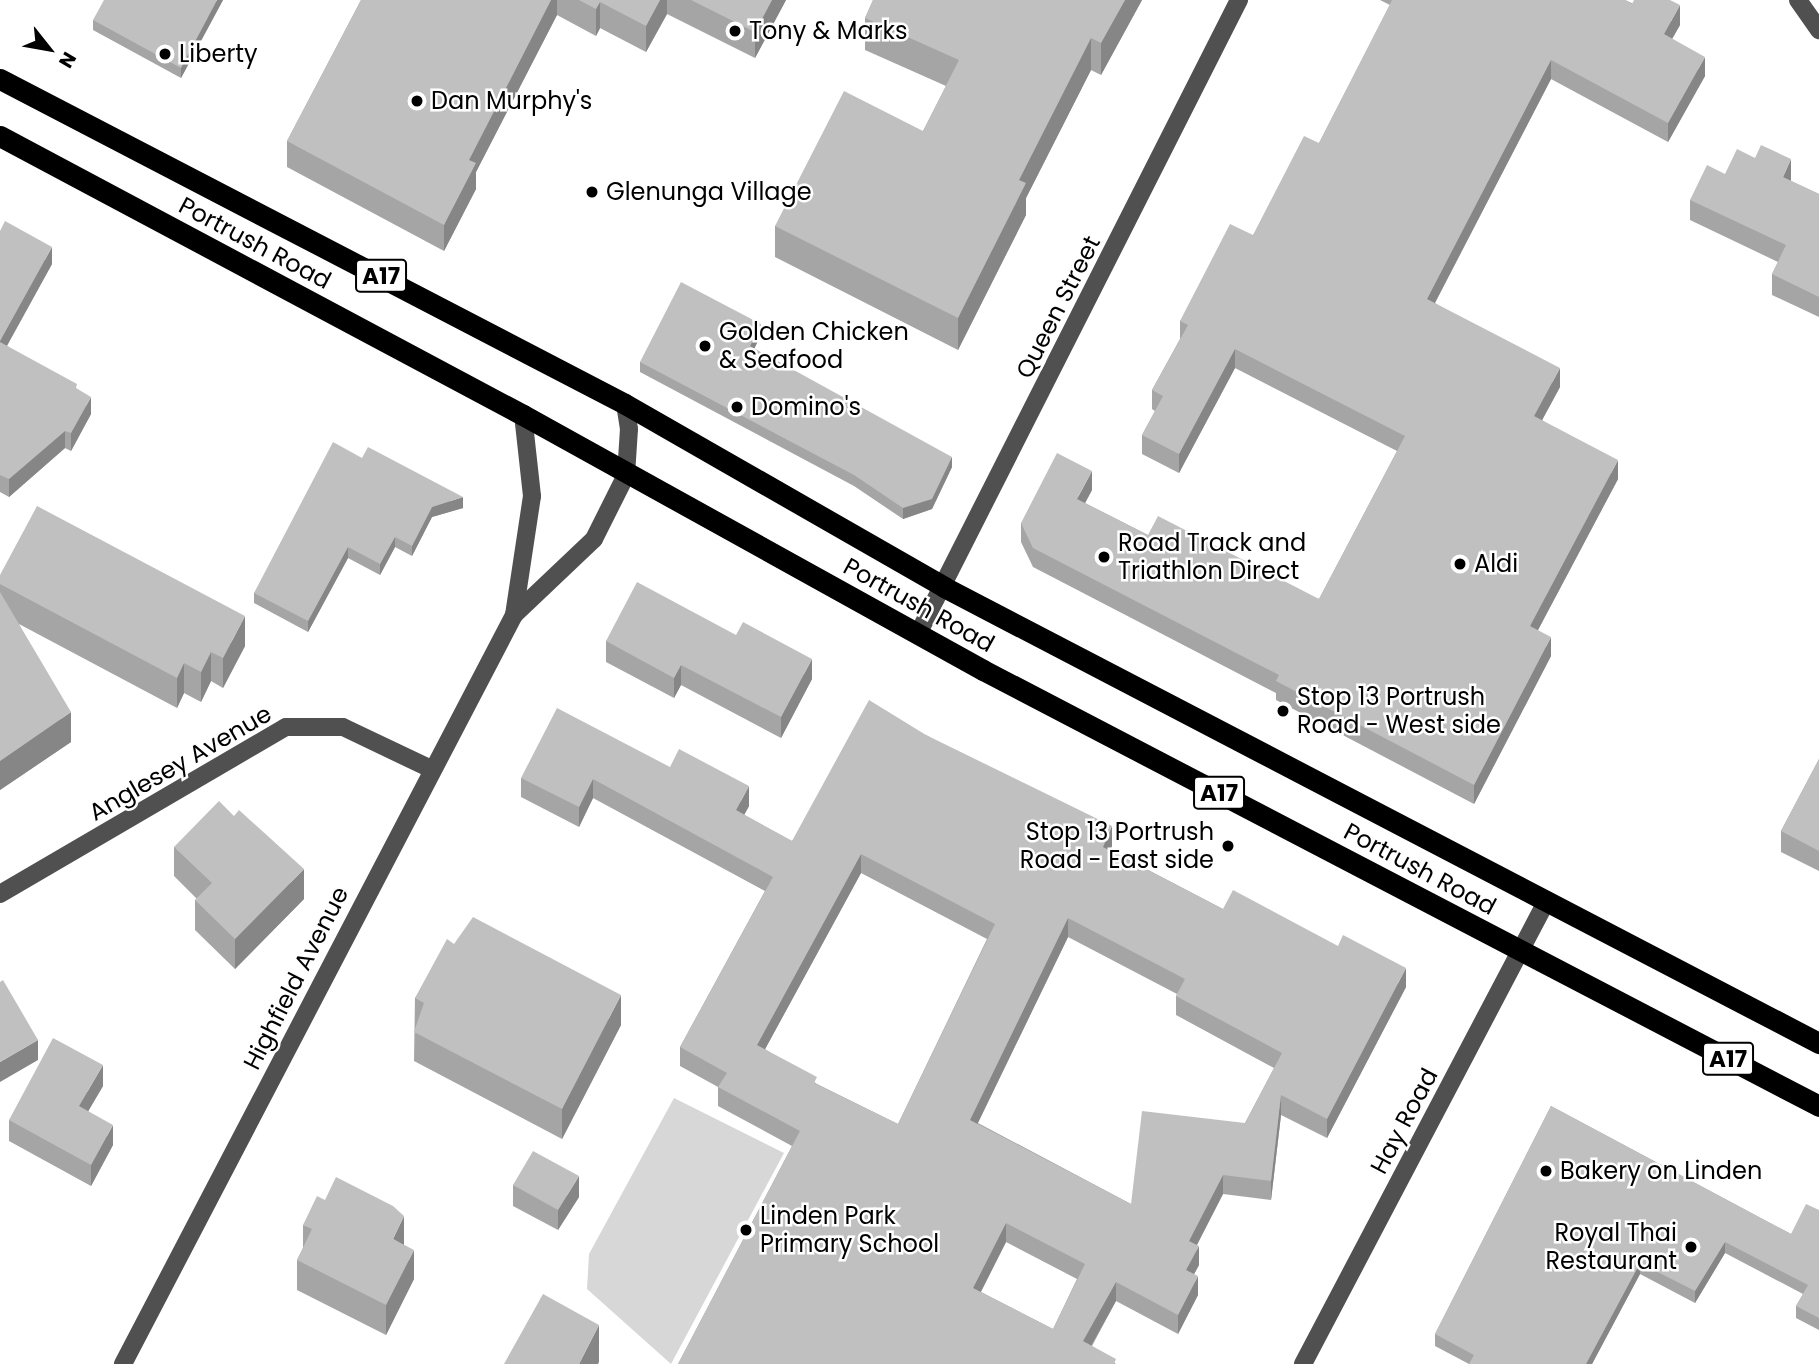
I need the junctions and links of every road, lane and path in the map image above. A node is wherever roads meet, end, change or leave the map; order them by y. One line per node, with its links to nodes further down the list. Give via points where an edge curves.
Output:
1 (1239, 0): 9 (street, Queen Street)
2 (1798, 0): 3 (street)
3 (1819, 30)
4 (0, 79): 6 (highway, Portrush Road / A17)
5 (0, 136): 7 (highway, Portrush Road / A17)
6 (625, 404): 8 (street, Highfield Avenue, via 629,429); 9 (highway, Portrush Road / A17)
7 (523, 415): 8 (highway, Portrush Road / A17); 10 (street, Highfield Avenue, via 532,496)
8 (626, 475): 10 (street, Highfield Avenue, via 594,539); 11 (highway, Portrush Road / A17)
9 (944, 587): 11 (street, Queen Street); 14 (highway, Portrush Road / A17)
10 (514, 615): 12 (street, Highfield Avenue)
11 (918, 634): 15 (highway, Portrush Road / A17)
12 (431, 769): 13 (street, Anglesey Avenue, via 342,727 286,727); 18 (street, Highfield Avenue)
13 (0, 894)
14 (1547, 900): 15 (street, Hay Road); 16 (highway, Portrush Road / A17)
15 (1520, 952): 17 (highway, Portrush Road / A17); 19 (street, Hay Road)
16 (1819, 1043)
17 (1819, 1106)
18 (123, 1364)
19 (1303, 1364)

